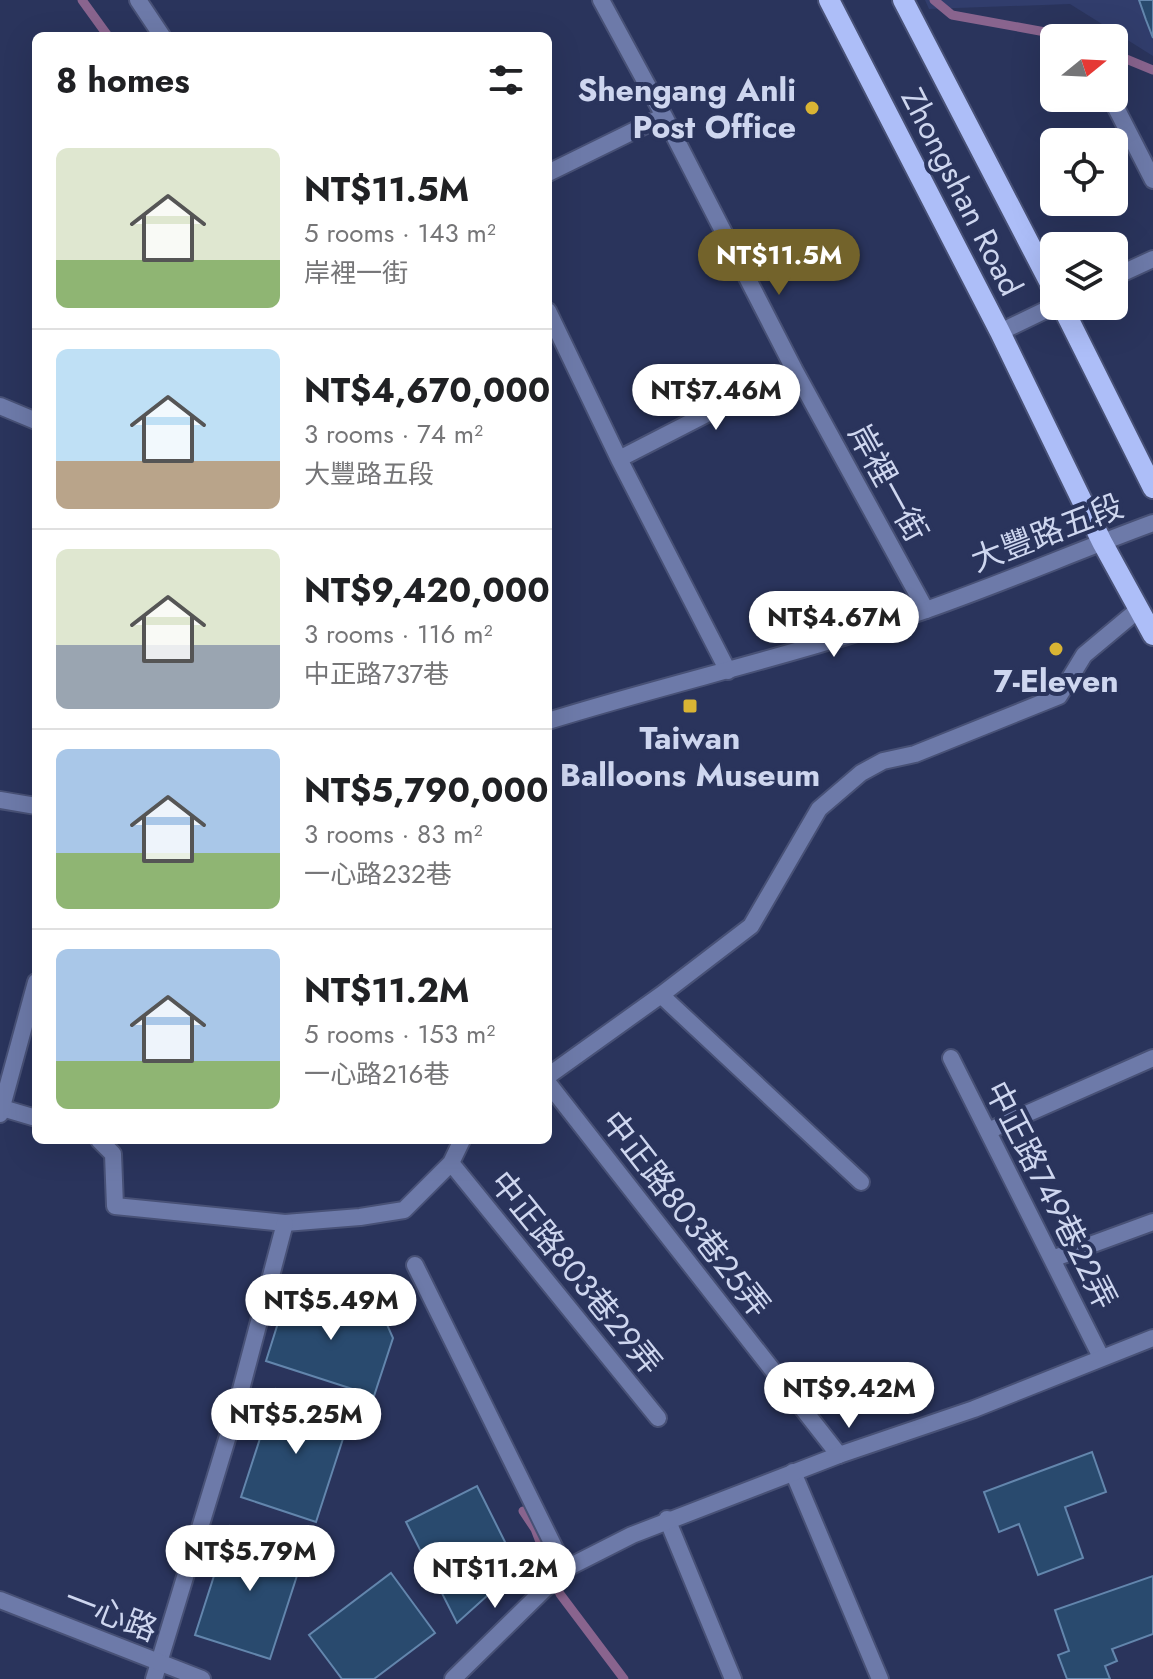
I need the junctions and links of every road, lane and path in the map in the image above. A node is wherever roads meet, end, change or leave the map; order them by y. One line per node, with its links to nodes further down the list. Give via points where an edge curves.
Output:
1 (138, 0): 5 (street)
2 (601, 0): 7 (street, 岸裡一街)
3 (829, 0): 16 (main road, Zhongshan Road)
4 (903, 0): 11 (main road, Zhongshan Road)
5 (159, 32)
6 (1118, 112): 9 (street)
7 (664, 116): 8 (street); 17 (street, 岸裡一街)
8 (552, 171)
9 (1153, 180)
10 (1153, 259): 12 (street)
11 (1040, 264)
12 (1128, 271)
13 (1040, 313): 16 (street)
14 (552, 319): 20 (street)
15 (1069, 320): 21 (main road, Zhongshan Road)
16 (1000, 332): 23 (main road, Zhongshan Road)
17 (794, 369): 20 (street); 25 (street, 岸裡一街)
18 (0, 406): 19 (street)
19 (32, 419)
20 (619, 459): 27 (street)
21 (1153, 488)
22 (1153, 523): 23 (street, 大豐路五段)
23 (1102, 542): 24 (main road, Zhongshan Road); 25 (street, 大豐路五段)
24 (1139, 609): 26 (main road, Zhongshan Road); 31 (street, via 1084,655 1059,696 861,773 819,809 751,926)
25 (926, 610): 27 (street, 大豐路五段)
26 (1153, 635)
27 (728, 671): 28 (street, 大豐路五段)
28 (552, 720)
29 (0, 800): 30 (street)
30 (32, 805)
31 (661, 995): 35 (street); 43 (street)
32 (32, 997): 37 (street)
33 (951, 1058): 39 (street, 中正路749巷22弄)
34 (1153, 1058): 39 (street)
35 (552, 1073)
36 (552, 1088): 51 (street, 中正路803巷25弄)
37 (1, 1111): 38 (street)
38 (32, 1117)
39 (988, 1131): 46 (street, 中正路749巷22弄)
40 (103, 1144): 45 (street, via 113,1154 115,1206)
41 (460, 1144): 42 (street)
42 (451, 1163): 45 (street, via 404,1210); 50 (street, 中正路803巷29弄)
43 (861, 1182)
44 (1153, 1222): 46 (street)
45 (285, 1223): 56 (street, via 234,1416)
46 (1052, 1259): 49 (street, 中正路749巷22弄)
47 (415, 1265): 54 (street)
48 (1153, 1338): 49 (street)
49 (1101, 1357): 51 (street, via 974,1409)
50 (658, 1418)
51 (839, 1455): 52 (street)
52 (793, 1472): 53 (street); 60 (street)
53 (667, 1519): 54 (street); 59 (street)
54 (565, 1569): 58 (street)
55 (0, 1600): 56 (street, 一心路)
56 (156, 1671): 57 (street, 一心路)
57 (202, 1679)
58 (453, 1679)
59 (733, 1679)
60 (880, 1679)

